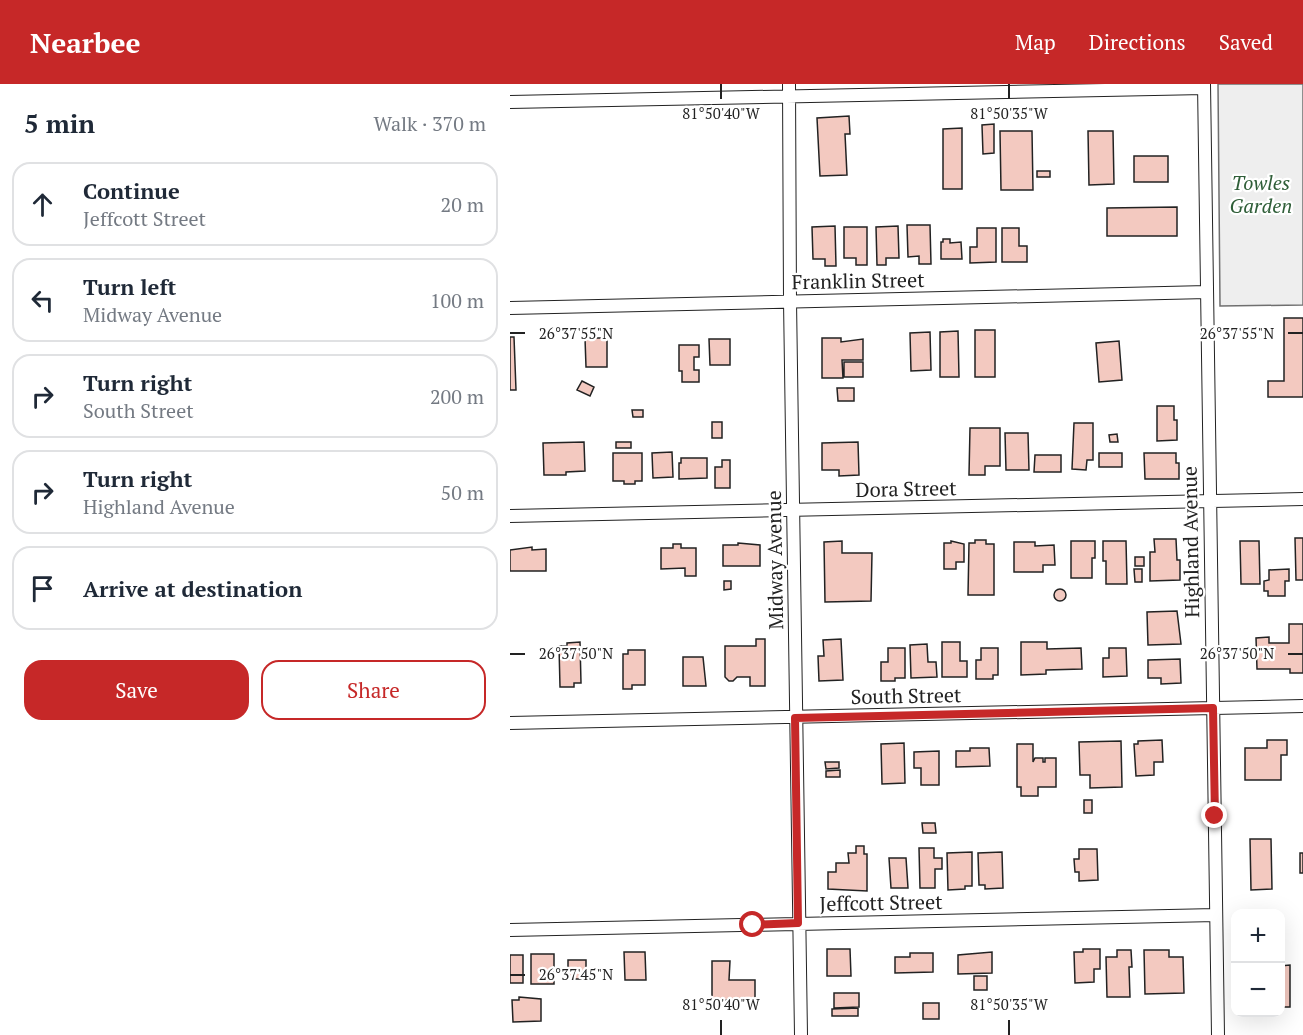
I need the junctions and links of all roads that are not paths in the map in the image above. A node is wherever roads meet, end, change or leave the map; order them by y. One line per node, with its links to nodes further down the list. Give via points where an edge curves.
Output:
1 (1204, 86): 2 (street); 4 (street, Highland Avenue)
2 (789, 90): 3 (street); 5 (street, Midway Avenue)
3 (510, 102)
4 (1206, 292): 5 (street, Franklin Street); 8 (street, Highland Avenue)
5 (790, 302): 6 (street, Franklin Street); 9 (street, Midway Avenue)
6 (510, 308)
7 (1303, 499): 8 (street, Dora Street)
8 (1209, 503): 9 (street, Dora Street); 12 (street, Highland Avenue)
9 (793, 510): 10 (street, Dora Street); 13 (street, Midway Avenue)
10 (510, 516)
11 (1303, 706): 12 (street, South Street)
12 (1213, 708): 13 (street, South Street); 15 (street, Highland Avenue)
13 (795, 718): 14 (street, South Street); 16 (street, Midway Avenue)
14 (510, 723)
15 (1216, 915): 16 (street, Jeffcott Street); 19 (street, Highland Avenue)
16 (798, 923): 17 (street, Jeffcott Street); 18 (street, Midway Avenue)
17 (510, 930)
18 (801, 1035)
19 (1218, 1035)

